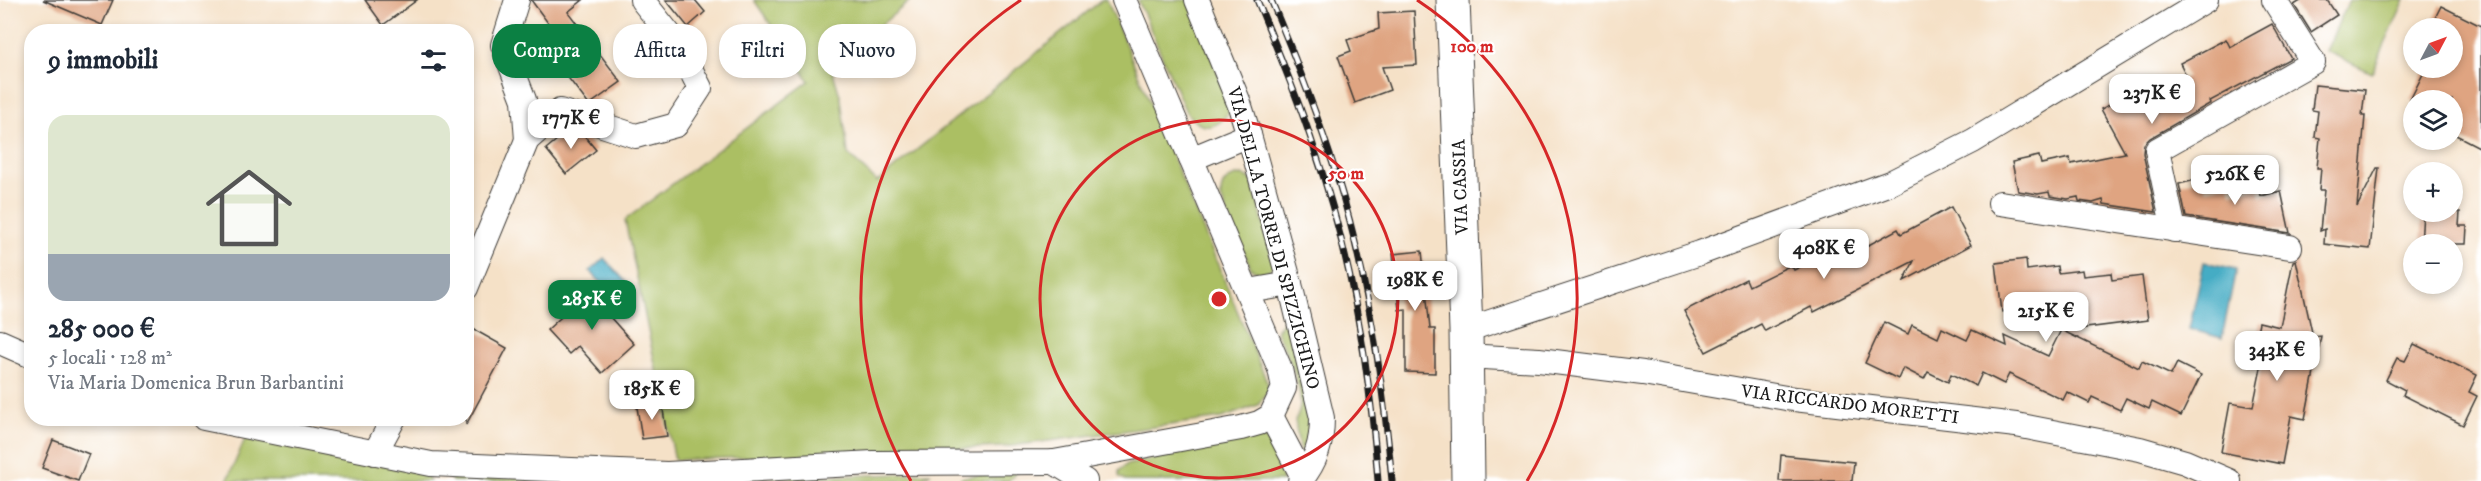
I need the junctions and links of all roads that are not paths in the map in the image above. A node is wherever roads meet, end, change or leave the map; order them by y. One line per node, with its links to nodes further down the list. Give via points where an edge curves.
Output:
1 (517, 0): 9 (street, via 503,45 524,100)
2 (642, 0): 9 (street, via 678,45 700,88 676,125 636,136 560,111)
3 (1124, 0): 10 (street, VIA DELLA TORRE DI SPIZZICHINO)
4 (1197, 0): 8 (street, VIA DELLA TORRE DI SPIZZICHINO)
5 (1453, 0): 18 (main road, VIA CASSIA)
6 (2206, 0): 18 (street, via 1973,141 1890,183)
7 (2274, 0): 12 (street, via 2313,62 2157,150)
8 (1249, 135): 10 (street); 15 (street, VIA DELLA TORRE DI SPIZZICHINO)
9 (527, 140): 14 (street)
10 (1191, 159): 16 (street, VIA DELLA TORRE DI SPIZZICHINO)
11 (2000, 203): 12 (street)
12 (2174, 230): 13 (street)
13 (2290, 247)
14 (474, 265)
15 (1290, 284): 16 (street); 25 (street, VIA DELLA TORRE DI SPIZZICHINO, via 1322,418 1317,455)
16 (1249, 291): 20 (street, VIA DELLA TORRE DI SPIZZICHINO, via 1284,388)
17 (0, 342): 19 (street)
18 (1466, 343): 28 (main road, VIA CASSIA); 29 (street, VIA RICCARDO MORETTI, via 1549,361 1786,398 2016,425 2140,449)
19 (24, 352)
20 (1271, 416): 24 (street, via 1241,428); 25 (street)
21 (243, 426): 23 (street)
22 (390, 426): 23 (street)
23 (375, 453): 24 (street, via 431,464 667,474 873,463)
24 (1054, 462): 26 (street); 27 (street)
25 (1302, 479)
26 (1030, 481)
27 (1085, 481)
28 (1468, 481)
29 (2229, 481)

